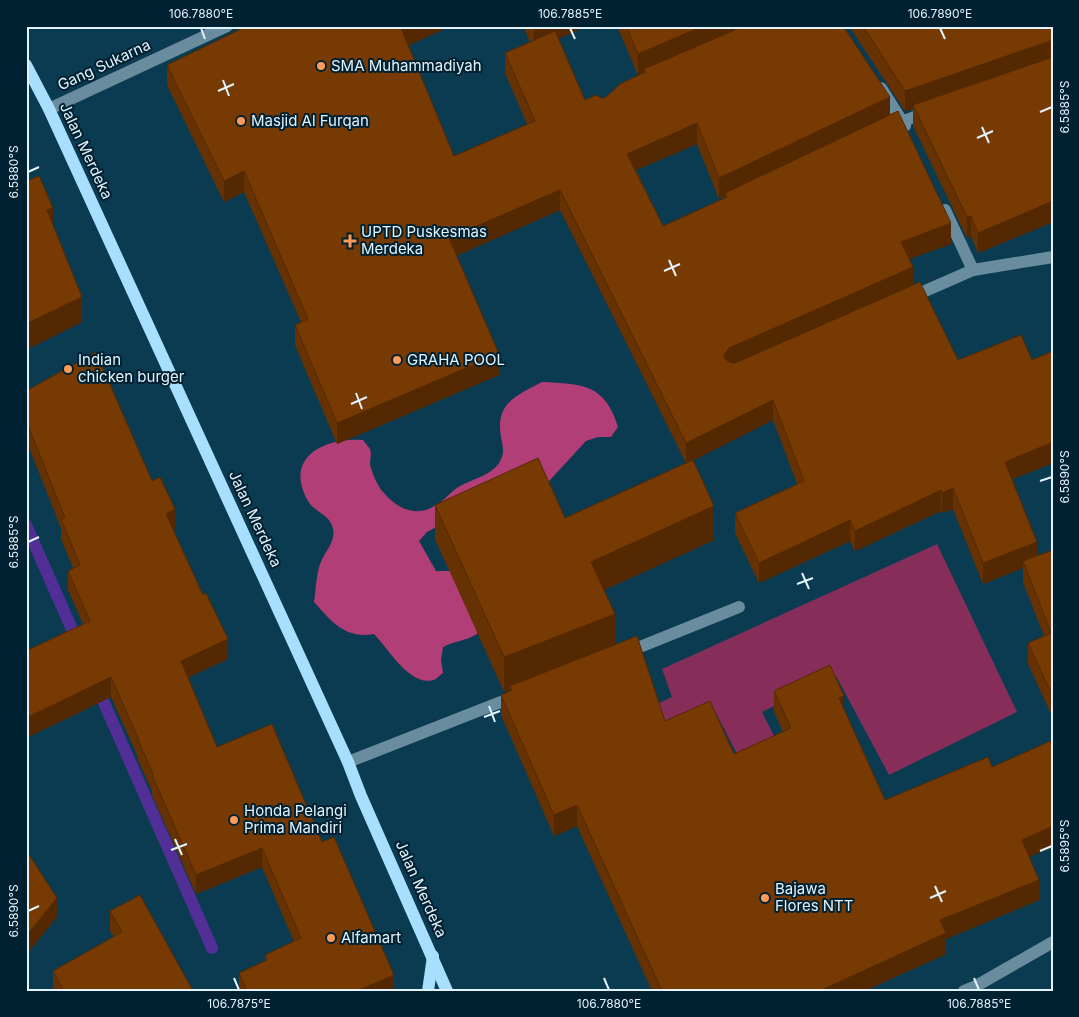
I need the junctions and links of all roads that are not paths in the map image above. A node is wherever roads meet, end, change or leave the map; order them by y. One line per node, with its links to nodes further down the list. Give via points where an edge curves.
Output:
1 (227, 26): 5 (street, Gang Sukarna)
2 (26, 65): 5 (main road, Jalan Merdeka)
3 (873, 76): 6 (street)
4 (940, 108): 6 (street)
5 (49, 109): 16 (main road, Jalan Merdeka)
6 (902, 121): 7 (street); 8 (street)
7 (876, 133)
8 (911, 138)
9 (940, 200): 11 (street)
10 (1053, 257): 11 (street)
11 (973, 270): 12 (street)
12 (894, 305)
13 (740, 608): 14 (street)
14 (611, 658)
15 (529, 691): 16 (street)
16 (348, 762): 18 (main road, Jalan Merdeka)
17 (1053, 942): 21 (street)
18 (433, 956): 19 (main road); 20 (main road, Jalan Merdeka)
19 (428, 991)
20 (447, 991)
21 (964, 991)

